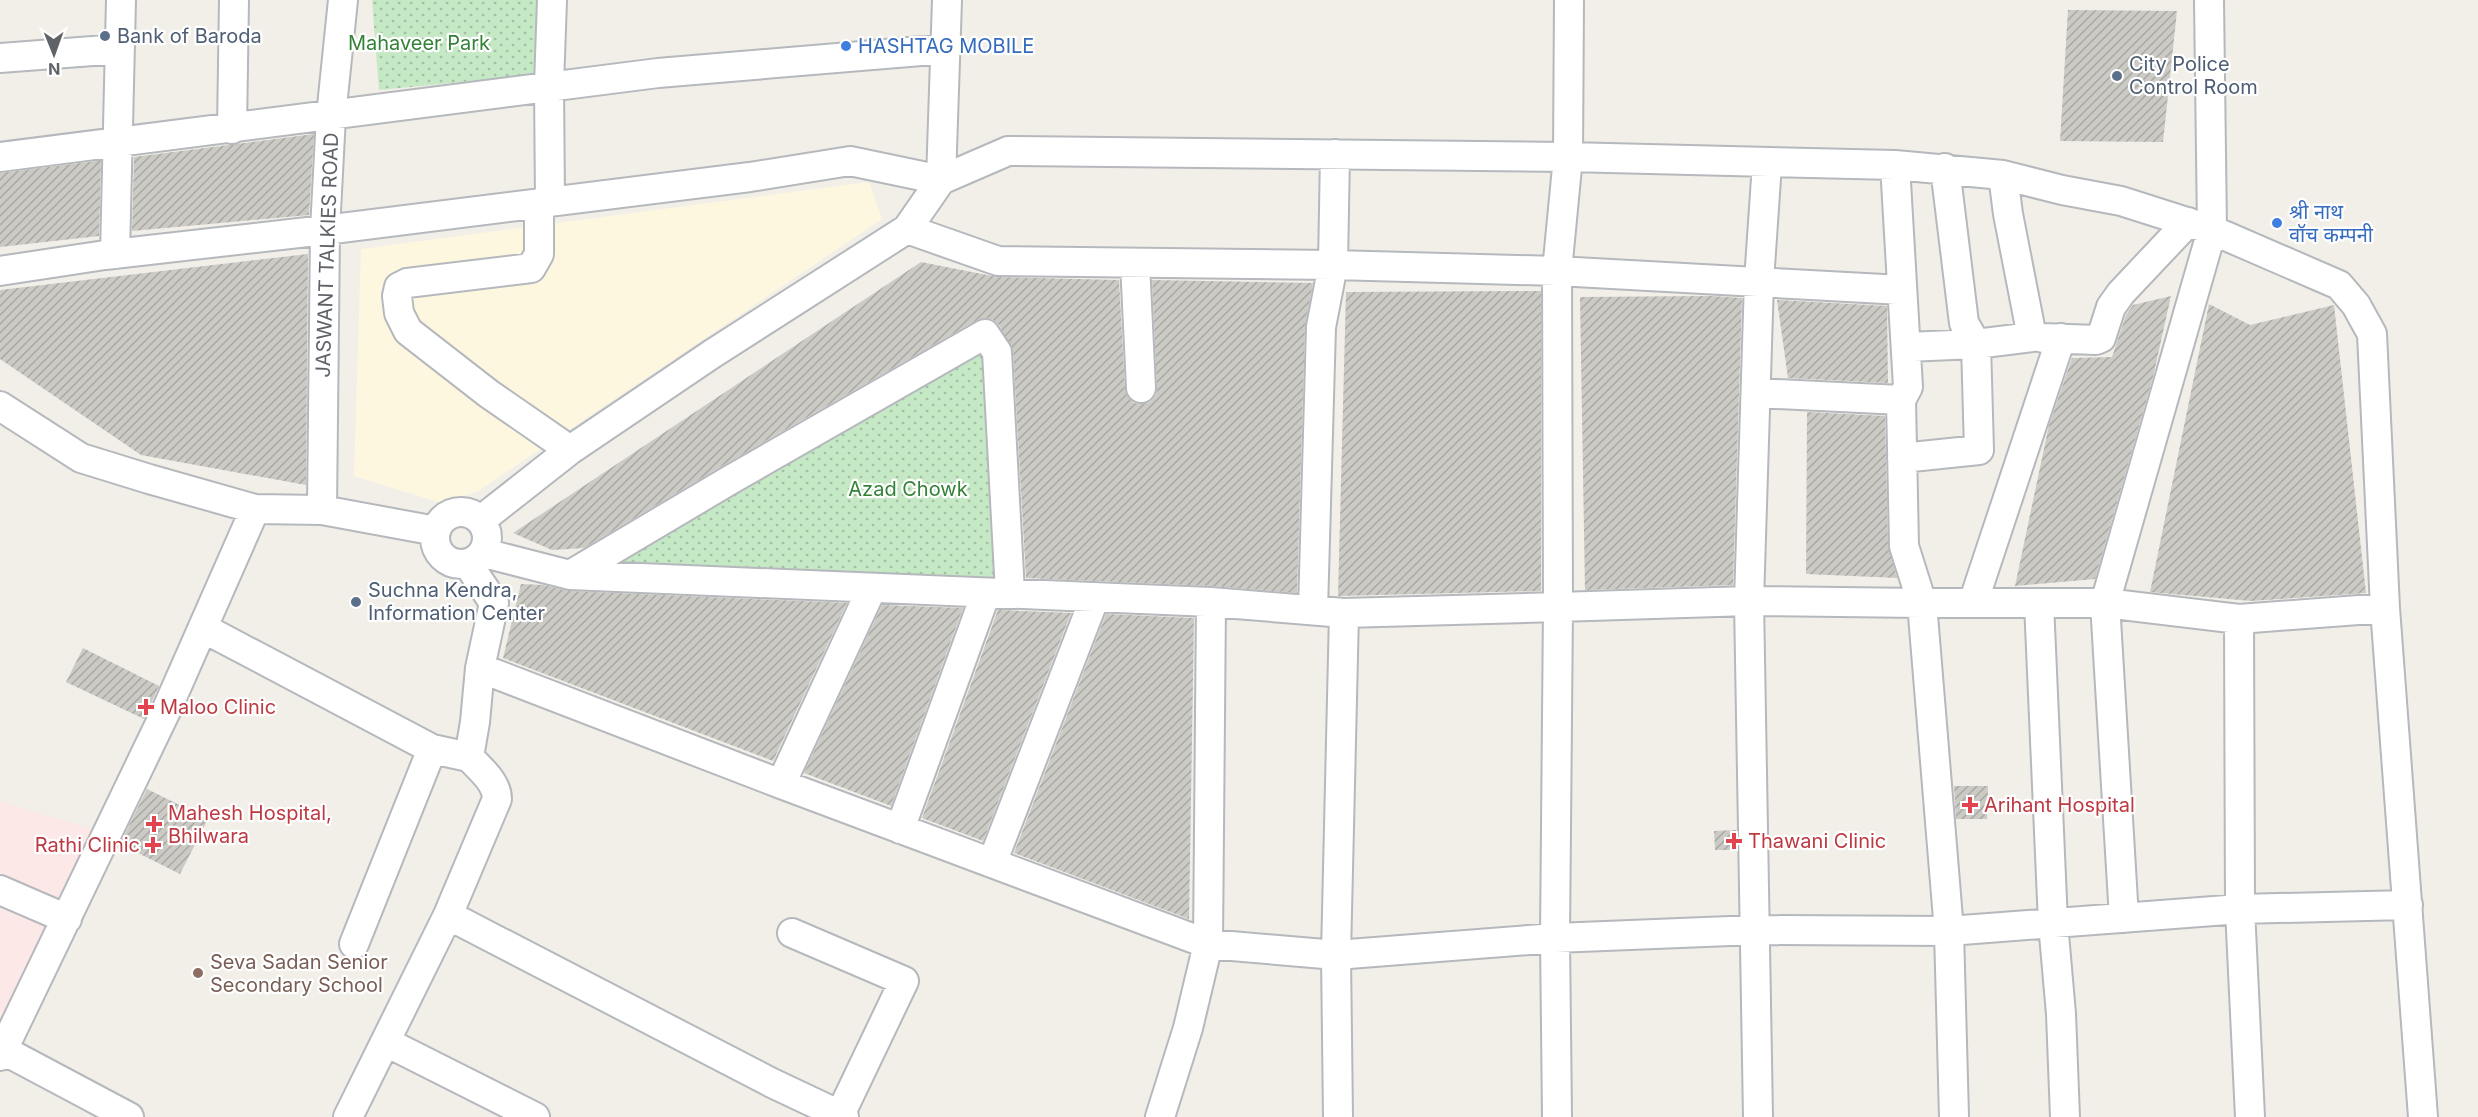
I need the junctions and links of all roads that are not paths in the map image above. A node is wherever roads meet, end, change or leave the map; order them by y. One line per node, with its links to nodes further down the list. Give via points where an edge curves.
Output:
1 (121, 0): 8 (street)
2 (234, 0): 13 (street)
3 (343, 0): 12 (street, JASWANT TALKIES ROAD)
4 (552, 0): 11 (street)
5 (947, 0): 9 (street)
6 (1569, 0): 17 (street)
7 (2209, 0): 24 (street)
8 (120, 49): 10 (street); 14 (street)
9 (945, 49): 11 (street); 22 (street)
10 (0, 58)
11 (549, 85): 12 (street); 23 (street)
12 (331, 116): 13 (street); 26 (street, JASWANT TALKIES ROAD)
13 (232, 129): 14 (street)
14 (117, 142): 16 (street); 27 (street)
15 (1335, 154): 17 (street); 22 (street, via 1008,151); 29 (street)
16 (0, 157)
17 (1569, 158): 18 (street); 31 (street)
18 (1767, 164): 19 (street); 32 (street)
19 (1895, 165): 20 (street); 33 (street)
20 (1945, 168): 21 (street); 36 (street, via 1964,323)
21 (2003, 175): 24 (street, via 2121,201); 34 (street)
22 (941, 180): 23 (street, via 850,161); 25 (street)
23 (545, 203): 26 (street); 42 (street, via 539,254 531,268 407,283 399,287 397,296 399,313 408,332)
24 (2200, 226): 35 (street, via 2121,292 2111,307 2102,338); 58 (street); 60 (street, via 2339,285 2372,334)
25 (908, 229): 28 (street, via 998,261); 42 (street)
26 (325, 230): 27 (street); 45 (street, JASWANT TALKIES ROAD)
27 (115, 254): 30 (street)
28 (1135, 263): 29 (street); 38 (street)
29 (1333, 265): 31 (street); 61 (street, via 1321,327)
30 (0, 271)
31 (1557, 271): 32 (street); 59 (street)
32 (1760, 281): 33 (street); 39 (street)
33 (1902, 290): 37 (street)
34 (2032, 337): 35 (street); 36 (street)
35 (2061, 338): 56 (street)
36 (1976, 344): 37 (street); 43 (street, via 1980,450)
37 (1907, 347): 40 (street, via 1908,387)
38 (1141, 388)
39 (1756, 393): 40 (street); 53 (street)
40 (1901, 400): 43 (street)
41 (0, 406): 44 (street, via 81,458)
42 (570, 450): 46 (street)
43 (1902, 458): 55 (street, via 1904,546)
44 (255, 509): 45 (street); 64 (street)
45 (322, 510): 47 (street)
46 (481, 520): 47 (street, via 467,513 451,514); 48 (street, via 488,536)
47 (436, 531): 48 (street, via 436,547 446,560 460,565)
48 (476, 558): 49 (street); 65 (street, via 494,603)
49 (570, 576): 50 (street); 51 (street, via 985,334 997,352)
50 (872, 588): 51 (street); 68 (street)
51 (998, 593): 52 (street); 69 (street)
52 (1095, 597): 54 (street); 70 (street)
53 (1749, 601): 55 (street); 59 (street); 78 (street)
54 (1211, 602): 61 (street); 83 (street)
55 (1922, 603): 56 (street); 79 (street)
56 (1973, 603): 57 (street)
57 (2039, 603): 58 (street); 77 (street)
58 (2105, 603): 63 (street); 75 (street)
59 (1558, 607): 62 (street); 81 (street)
60 (2385, 608): 63 (street); 72 (street)
61 (1313, 610): 62 (street)
62 (1344, 613): 84 (street)
63 (2240, 619): 73 (street)
64 (203, 628): 66 (street); 76 (street)
65 (480, 668): 67 (street); 68 (street)
66 (432, 749): 67 (street); 82 (street)
67 (469, 757): 74 (street, via 493,784 497,799)
68 (781, 784): 69 (street)
69 (900, 829): 70 (street)
70 (992, 863): 83 (street)
71 (0, 890): 76 (street)
72 (2408, 905): 73 (street); 98 (street)
73 (2240, 909): 75 (street); 97 (street)
74 (448, 915): 85 (street); 87 (street)
75 (2124, 918): 77 (street)
76 (67, 919): 86 (street)
77 (2053, 923): 79 (street); 96 (street)
78 (1755, 930): 79 (street); 81 (street); 94 (street)
79 (1949, 931): 95 (street)
80 (792, 933): 87 (street, via 904,981)
81 (1555, 938): 84 (street); 93 (street)
82 (354, 944)
83 (1208, 944): 84 (street); 91 (street, via 1188,1028)
84 (1336, 955): 92 (street)
85 (386, 1042): 89 (street); 90 (street)
86 (2, 1053): 88 (street)
87 (842, 1116)
88 (129, 1117)
89 (348, 1117)
90 (535, 1117)
91 (1160, 1117)
92 (1338, 1117)
93 (1557, 1117)
94 (1758, 1117)
95 (1954, 1117)
96 (2065, 1117)
97 (2250, 1117)
98 (2422, 1117)

